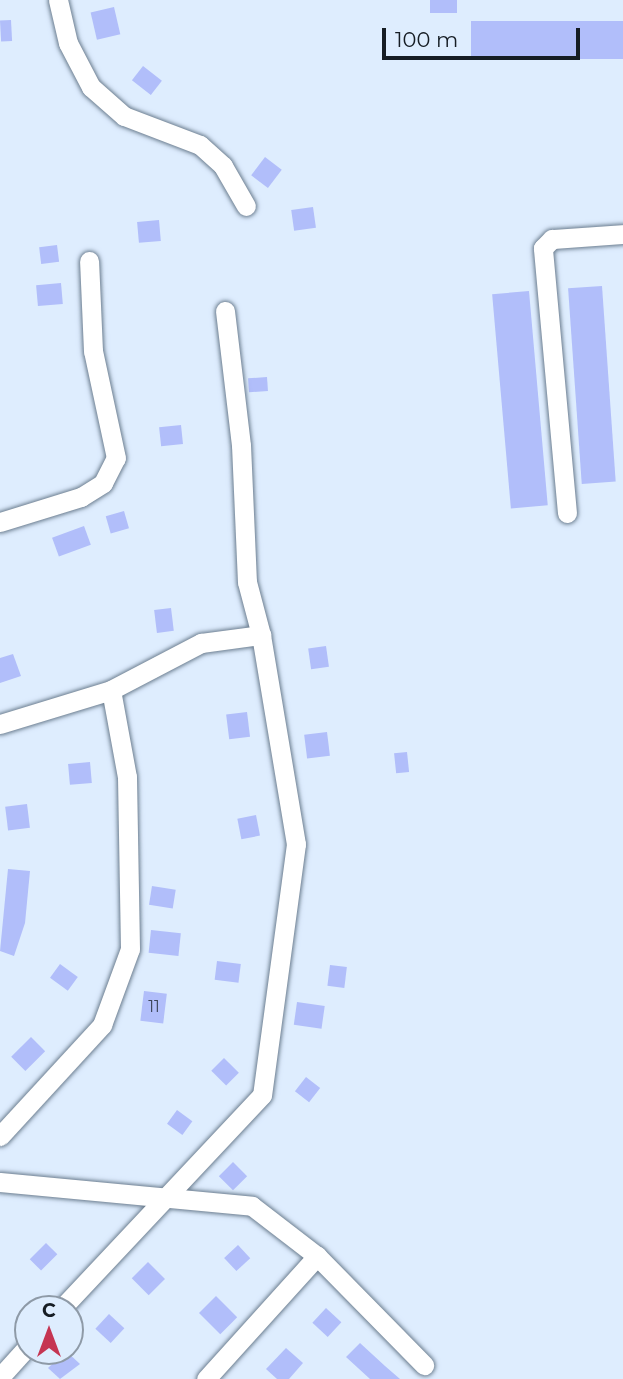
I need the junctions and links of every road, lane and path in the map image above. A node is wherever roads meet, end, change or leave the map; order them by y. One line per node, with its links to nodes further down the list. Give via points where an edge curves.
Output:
1 (58, 0): 2 (lane, via 68,43 91,87 124,116 200,145 223,166)
2 (246, 206)
3 (623, 234): 6 (lane, via 552,239 543,248)
4 (89, 261): 7 (lane, via 93,351 116,458 103,483 81,497)
5 (225, 311): 8 (lane, via 241,445 247,582)
6 (567, 513)
7 (0, 522)
8 (261, 635): 9 (lane, via 201,643); 13 (lane, via 296,844 267,1081 262,1095)
9 (111, 690): 10 (lane); 11 (lane, via 127,777 130,949 102,1025)
10 (0, 724)
11 (0, 1136)
12 (0, 1182): 13 (lane)
13 (160, 1200): 14 (lane, via 253,1206); 15 (lane)
14 (317, 1256): 17 (lane); 19 (lane)
15 (74, 1295)
16 (14, 1362): 18 (lane)
17 (424, 1365)
18 (0, 1377)
19 (206, 1379)

